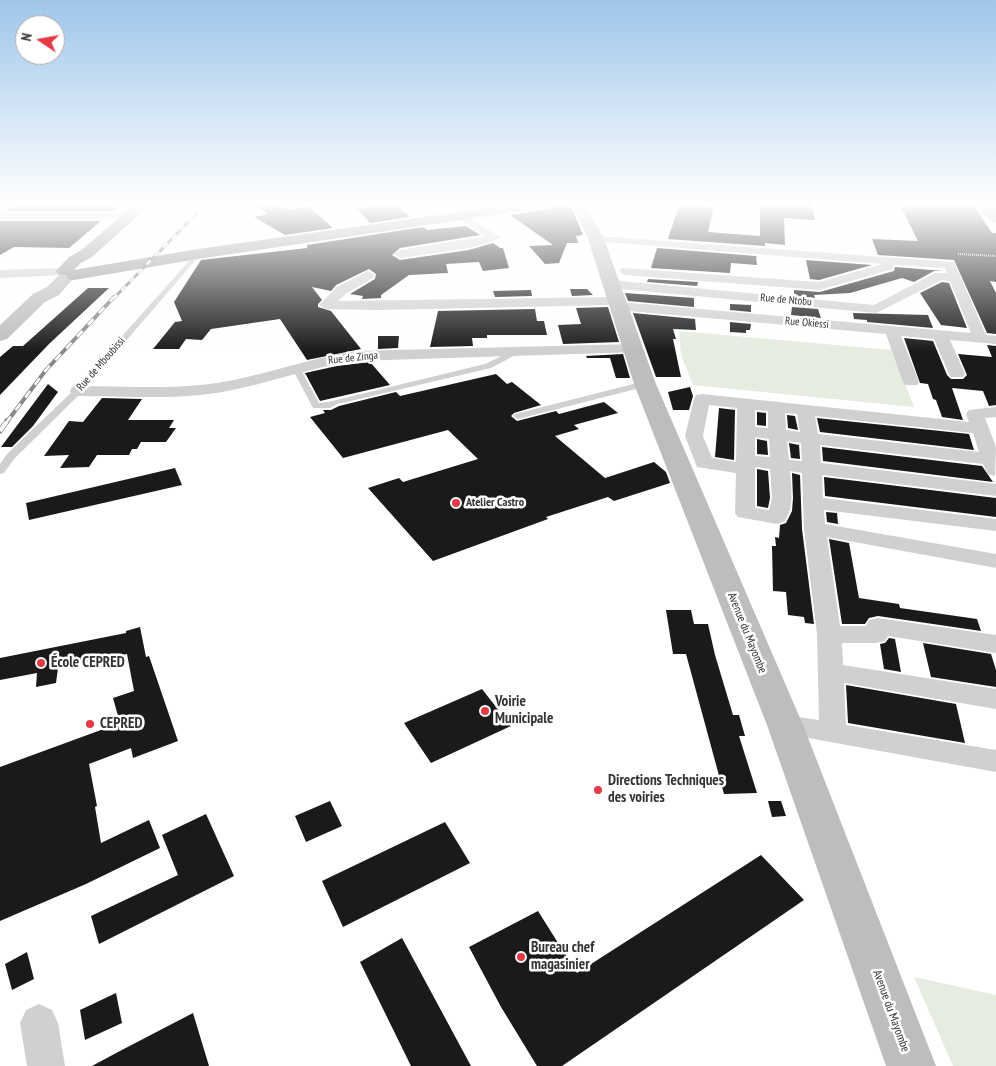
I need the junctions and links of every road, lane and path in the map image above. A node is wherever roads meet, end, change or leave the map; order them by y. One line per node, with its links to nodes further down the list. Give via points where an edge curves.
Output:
1 (87, 253): 13 (highway, via 80,265)
2 (207, 253): 7 (highway)
3 (407, 253): 8 (street)
4 (600, 253): 16 (street, Avenue du Mayombe)
5 (740, 253): 15 (street)
6 (778, 253): 10 (street)
7 (198, 254): 13 (highway); 28 (lane, Rue de Mboubissi)
8 (400, 254)
9 (996, 256): 11 (path)
10 (904, 262): 11 (street); 15 (street, via 819,286)
11 (954, 265): 16 (street, Rue de Ntobu, via 940,276 876,309); 20 (street)
12 (0, 274): 13 (street)
13 (65, 274): 18 (street, via 53,291 39,298)
14 (368, 275): 16 (street, via 349,285 326,306 378,306)
15 (738, 280): 16 (street)
16 (612, 290): 17 (street, Rue Okiessi); 22 (street, Avenue du Mayombe)
17 (892, 331): 19 (street, Rue Okiessi); 26 (street)
18 (0, 335)
19 (940, 335): 20 (street, Rue Okiessi); 25 (street)
20 (980, 338): 21 (street, Rue Okiessi)
21 (996, 340)
22 (632, 349): 23 (street, Rue de Zinga); 27 (street, Avenue du Mayombe)
23 (517, 352): 24 (street, Rue de Zinga, via 356,356); 24 (lane, via 488,366 330,405 316,406)
24 (296, 368): 28 (street, Rue de Zinga, via 199,390)
25 (957, 374)
26 (911, 382)
27 (645, 384): 34 (lane); 56 (street, Avenue du Mayombe)
28 (78, 391): 44 (lane, Rue de Mboubissi)
29 (746, 404): 30 (street); 36 (street); 41 (street, via 702,399 694,436 704,463)
30 (776, 407): 31 (street); 37 (street)
31 (805, 410): 33 (street); 38 (street)
32 (996, 412): 35 (street, via 975,414)
33 (838, 413): 35 (street); 39 (street)
34 (518, 416)
35 (980, 428): 42 (street)
36 (745, 431): 37 (street); 41 (street)
37 (778, 434): 38 (street); 40 (street)
38 (810, 438): 39 (street); 43 (street)
39 (843, 442): 42 (street); 45 (street)
40 (780, 464): 41 (street); 41 (street, via 782,498 777,518 745,513); 43 (street)
41 (744, 465)
42 (993, 466)
43 (812, 468): 45 (street); 47 (street)
44 (0, 470)
45 (849, 472): 46 (street); 48 (street)
46 (996, 490)
47 (815, 503): 48 (street); 50 (street)
48 (854, 508): 49 (street)
49 (996, 525)
50 (815, 529): 51 (street); 52 (street)
51 (996, 561)
52 (828, 634): 53 (street, via 876,635 878,626); 54 (street)
53 (996, 644)
54 (831, 672): 55 (street); 57 (street)
55 (996, 698)
56 (785, 725): 57 (street); 61 (street, Avenue du Mayombe)
57 (834, 733): 58 (street)
58 (996, 761)
59 (39, 1023): 60 (street)
60 (46, 1066)
61 (911, 1066)

